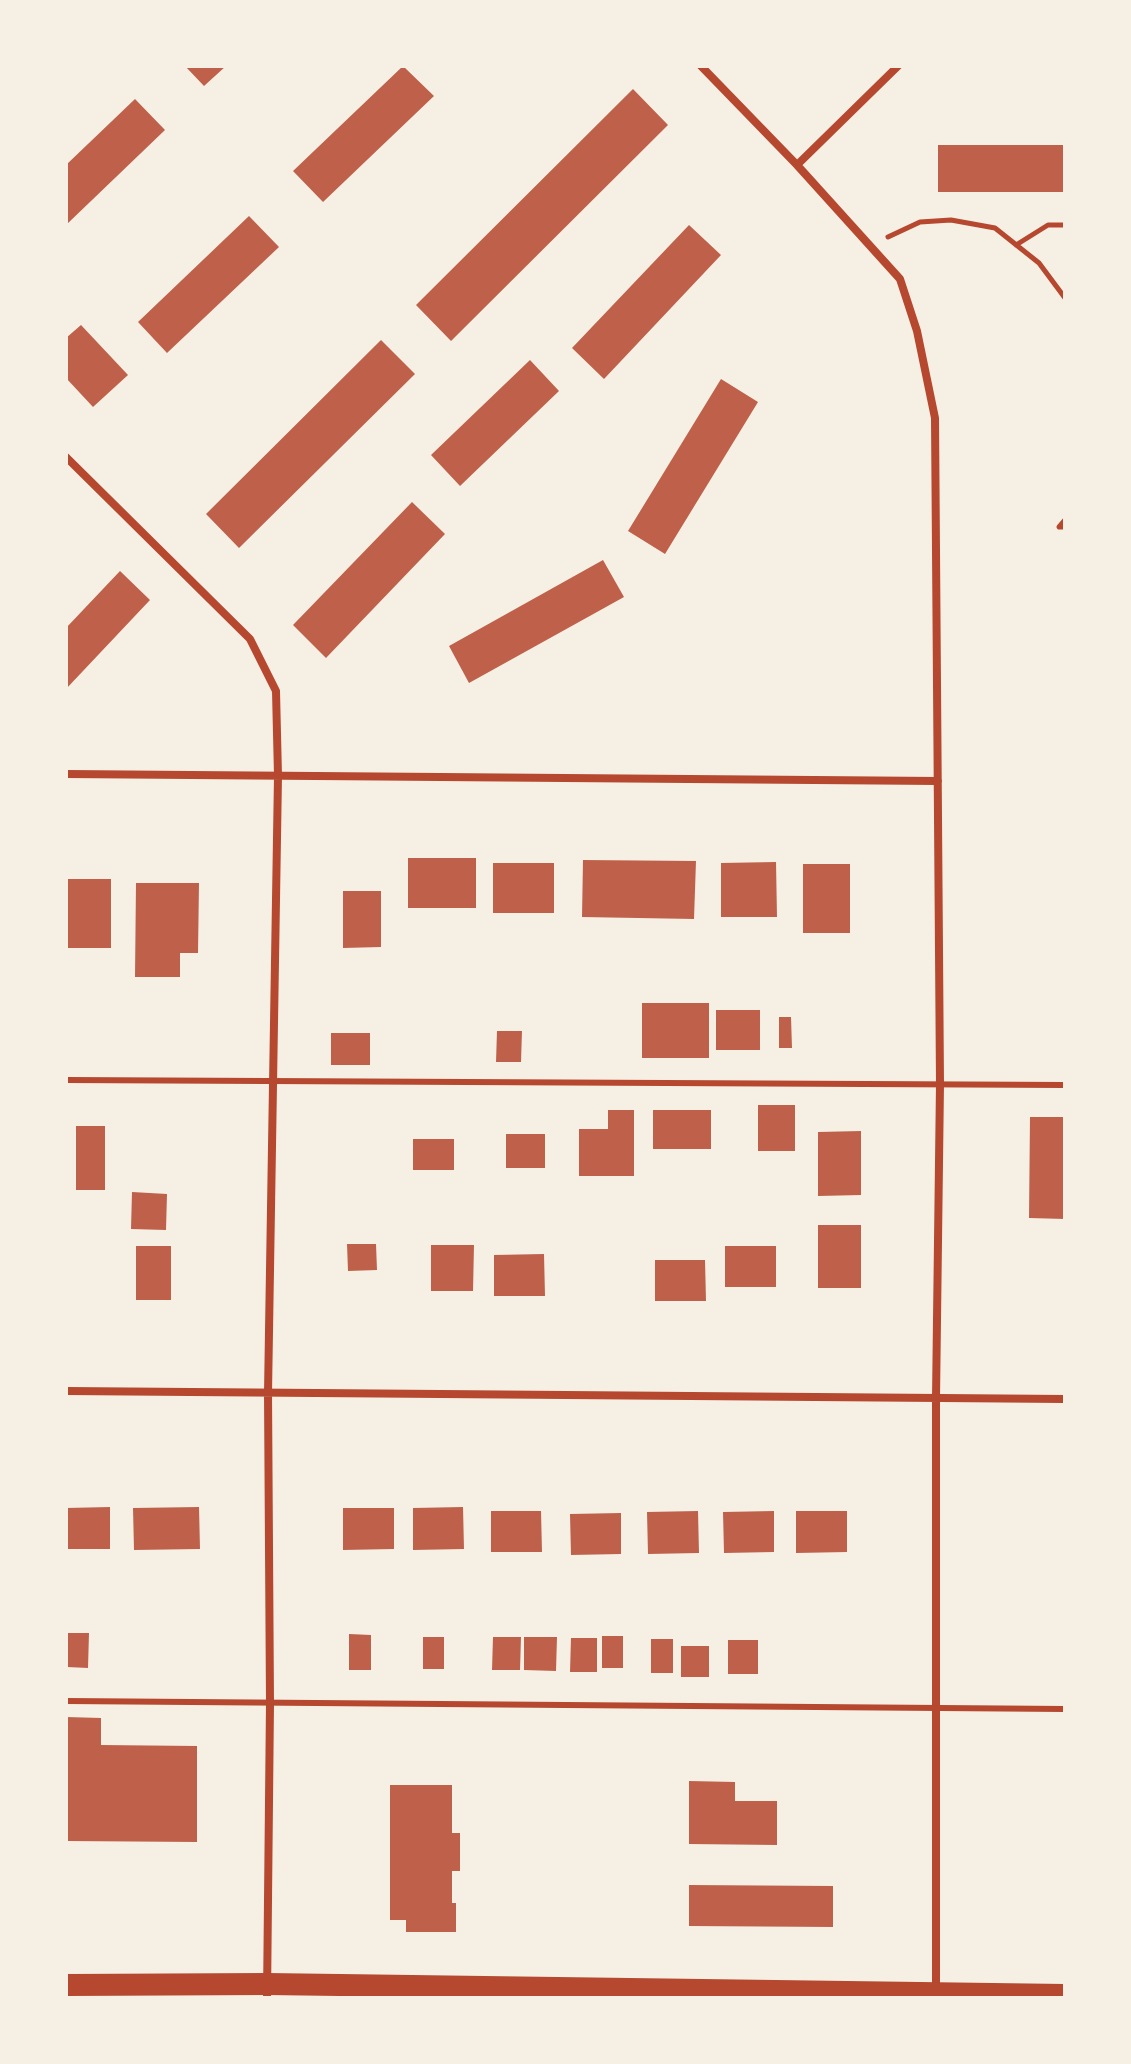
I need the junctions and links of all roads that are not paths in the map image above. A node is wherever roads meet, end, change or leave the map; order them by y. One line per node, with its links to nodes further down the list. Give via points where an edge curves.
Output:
1 (701, 66): 3 (street)
2 (898, 66): 3 (street)
3 (797, 165): 7 (street, via 900,279 917,331 935,418)
4 (66, 457): 6 (street, via 250,639 276,691)
5 (66, 774): 6 (street)
6 (278, 776): 7 (street); 9 (street)
7 (938, 781): 10 (street)
8 (66, 1080): 9 (lane)
9 (275, 1081): 10 (lane); 13 (street)
10 (940, 1084): 11 (lane); 14 (street)
11 (1065, 1085)
12 (66, 1391): 13 (street)
13 (268, 1393): 14 (street); 17 (street)
14 (936, 1398): 15 (street); 19 (street)
15 (1065, 1399)
16 (66, 1701): 17 (lane)
17 (270, 1703): 19 (lane); 21 (street)
18 (1065, 1709): 19 (lane)
19 (937, 1710): 23 (street)
20 (66, 1985): 21 (highway)
21 (267, 1991): 23 (highway)
22 (1065, 1995): 23 (highway)
23 (936, 1996)

